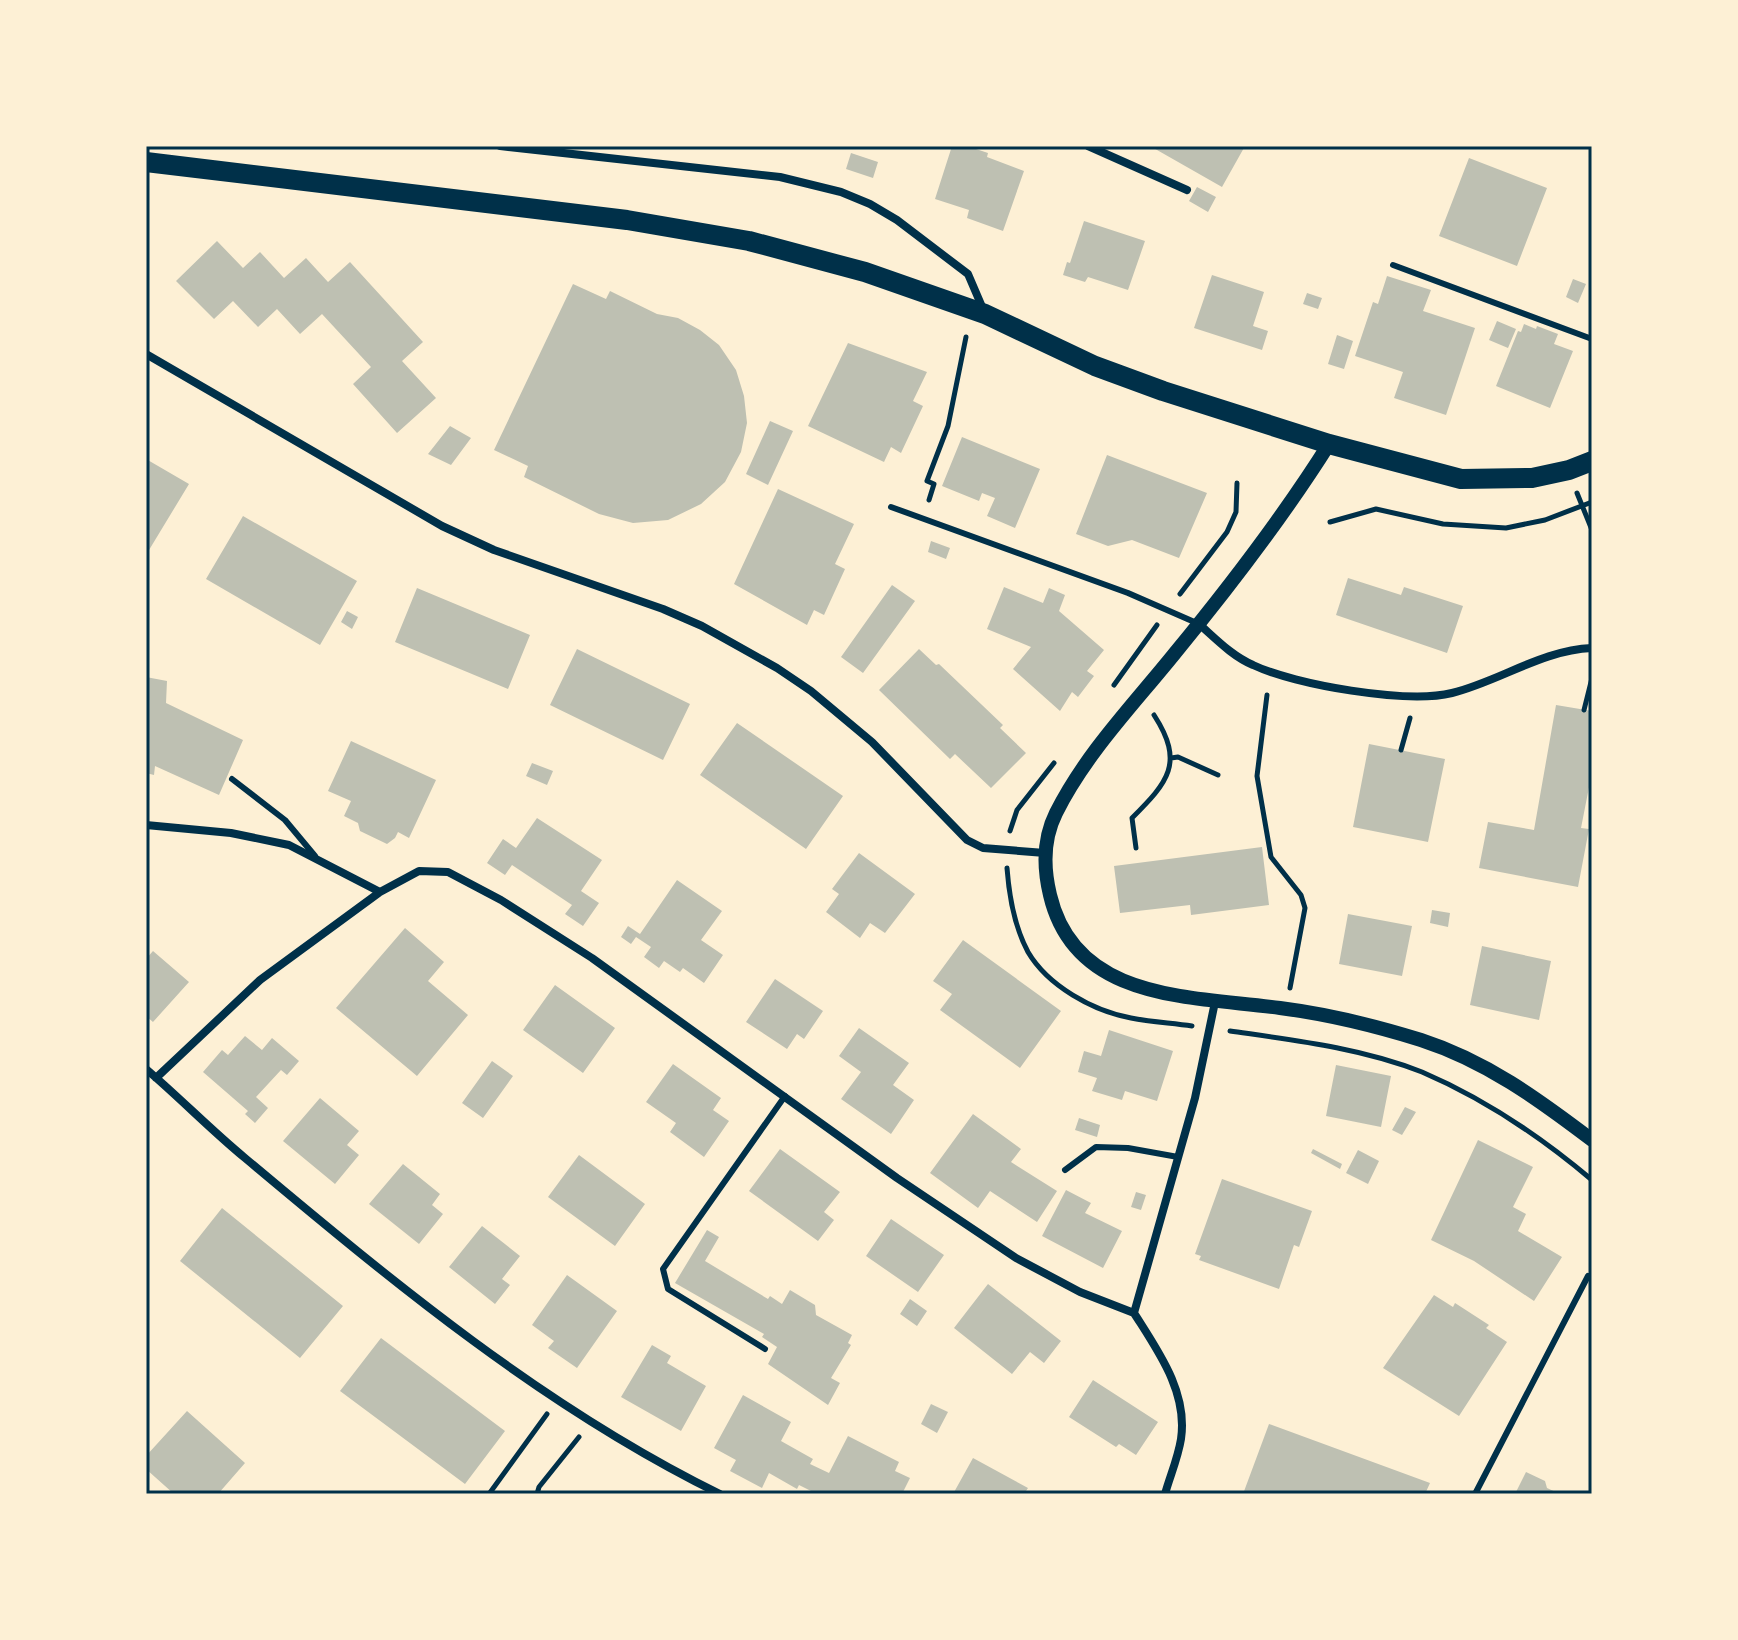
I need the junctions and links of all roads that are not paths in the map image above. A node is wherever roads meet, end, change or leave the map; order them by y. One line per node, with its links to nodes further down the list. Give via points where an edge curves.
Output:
1 (500, 146): 6 (street, via 780,177 841,192 897,220 968,274)
2 (1088, 146): 4 (street)
3 (146, 162): 6 (main road, via 627,220 734,238 865,272)
4 (1187, 190)
5 (1393, 265): 7 (lane)
6 (985, 314): 9 (main road, via 1095,366)
7 (1592, 339)
8 (146, 354): 16 (street, via 442,526 494,550 663,609 743,648 811,691 872,742 967,840 983,848)
9 (1329, 444): 10 (main road, via 1461,479 1532,478); 12 (street, via 1290,505)
10 (1592, 461)
11 (891, 507): 12 (lane)
12 (1199, 624): 13 (street, via 1233,654 1269,671 1403,697 1453,693 1568,649); 16 (street, via 1073,783 1055,815)
13 (1592, 648)
14 (232, 779): 17 (lane, via 285,820)
15 (146, 825): 17 (street, via 289,845)
16 (1045, 853): 19 (street, via 1054,912 1078,951 1113,977)
17 (320, 862): 18 (street)
18 (380, 892): 21 (street, via 260,980); 22 (street, via 419,871 448,872 592,958)
19 (1215, 1002): 23 (street, via 1280,1008 1424,1041 1507,1078); 24 (street)
20 (146, 1069): 21 (street)
21 (156, 1078): 29 (street, via 244,1157 469,1340 591,1423)
22 (785, 1096): 27 (street, via 1016,1258); 28 (lane, via 663,1269 668,1289)
23 (1592, 1140)
24 (1178, 1157): 25 (lane, via 1096,1147); 27 (street)
25 (1065, 1170)
26 (1588, 1276): 31 (lane)
27 (1134, 1313): 30 (street, via 1170,1370 1182,1421)
28 (765, 1349)
29 (720, 1494)
30 (1165, 1494)
31 (1475, 1494)

